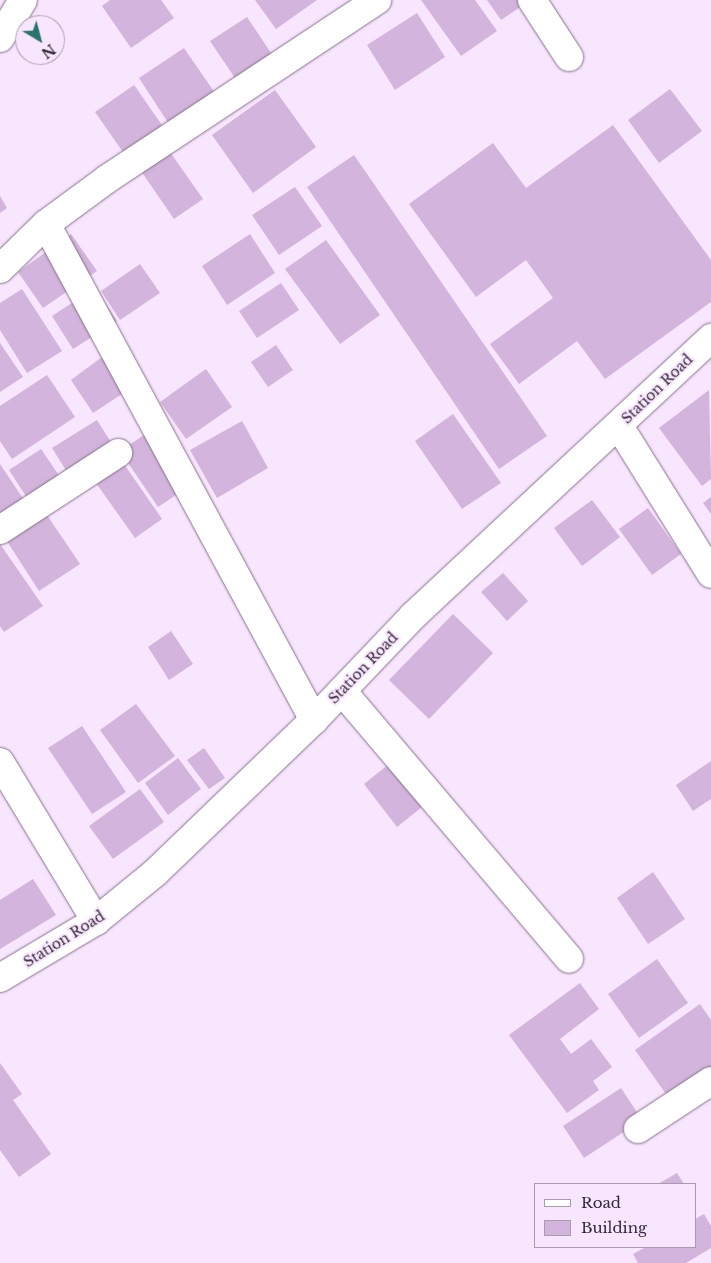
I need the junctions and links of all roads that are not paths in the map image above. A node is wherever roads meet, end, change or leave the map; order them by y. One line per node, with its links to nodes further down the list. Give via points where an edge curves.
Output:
1 (23, 0): 4 (street)
2 (377, 0): 6 (street, via 107,179)
3 (532, 0): 5 (street)
4 (0, 38)
5 (569, 57)
6 (46, 224): 7 (street); 14 (street)
7 (0, 269)
8 (711, 338): 9 (street, Station Road)
9 (619, 426): 12 (street); 13 (street, Station Road, via 413,616)
10 (118, 454): 11 (street)
11 (0, 530)
12 (711, 574)
13 (342, 691): 14 (street, Station Road); 17 (street)
14 (314, 720): 16 (street, Station Road, via 156,872)
15 (0, 762): 16 (street)
16 (96, 921): 18 (street, Station Road)
17 (569, 959)
18 (0, 978)
19 (711, 1081): 20 (street)
20 (638, 1129)

